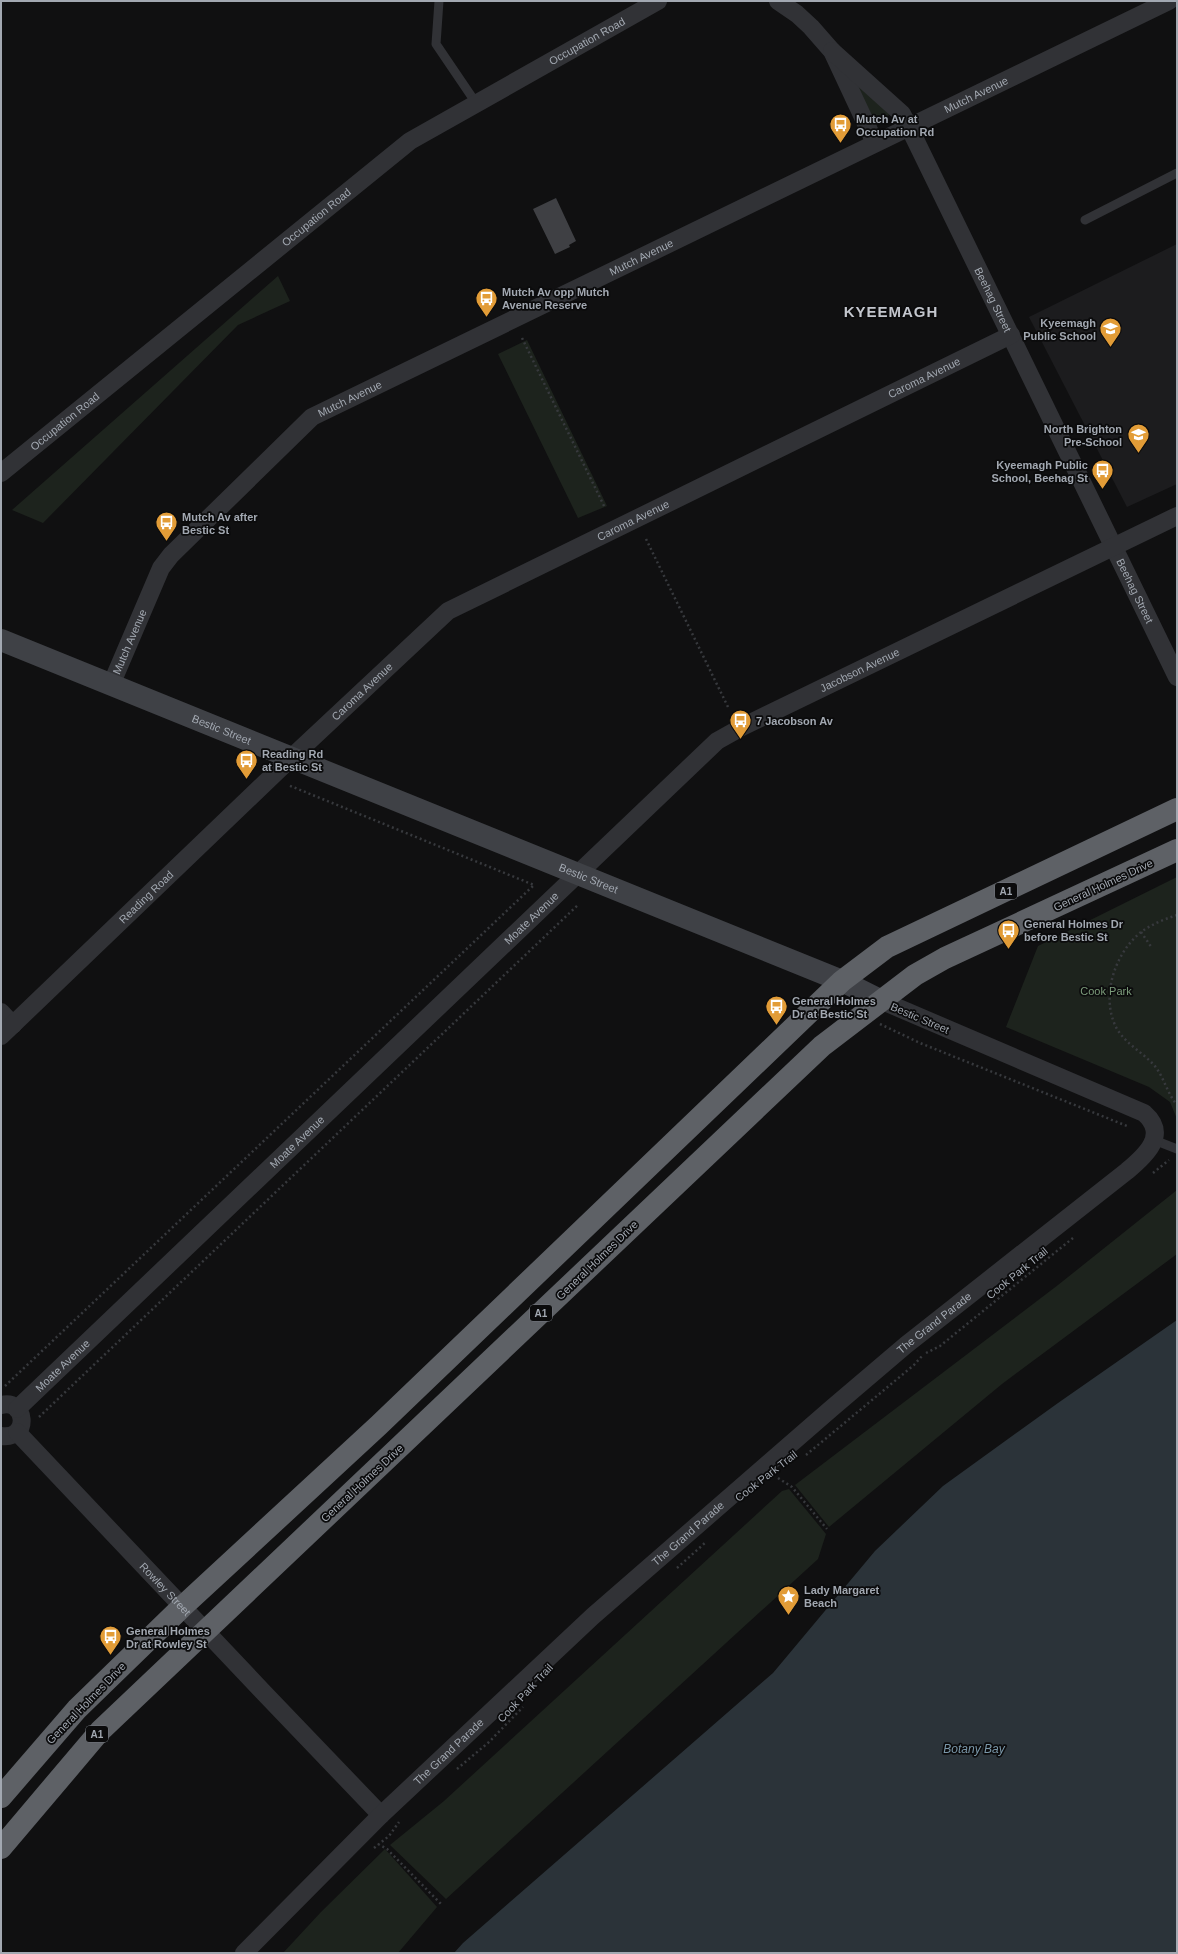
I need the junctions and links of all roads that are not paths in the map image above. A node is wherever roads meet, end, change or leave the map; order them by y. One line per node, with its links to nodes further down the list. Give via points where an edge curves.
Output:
1 (440, 1): 6 (lane, via 436,44)
2 (658, 1): 6 (street, Occupation Road)
3 (778, 1): 5 (street, via 811,27)
4 (1169, 1): 7 (street, Mutch Avenue)
5 (832, 52): 7 (street, Beehag Street, via 902,114); 8 (street)
6 (476, 103): 12 (street, Occupation Road, via 410,140)
7 (910, 127): 8 (street, Mutch Avenue); 11 (street, Beehag Street)
8 (876, 144): 17 (street, Mutch Avenue, via 312,417 171,555 161,568)
9 (1177, 173): 10 (lane)
10 (1085, 220)
11 (1010, 335): 14 (street, Beehag Street); 18 (street, Caroma Avenue, via 448,611)
12 (1, 473)
13 (1177, 516): 14 (street, Jacobson Avenue)
14 (1114, 547): 16 (street, Beehag Street); 21 (street, Jacobson Avenue, via 717,741)
15 (1, 640): 17 (main road, Bestic Street)
16 (1177, 678)
17 (111, 685): 18 (main road, Bestic Street)
18 (291, 758): 21 (main road, Bestic Street); 24 (street, Reading Road)
19 (1177, 809): 22 (highway, General Holmes Drive / A1, via 887,947)
20 (1177, 850): 23 (highway, General Holmes Drive / A1, via 945,958 915,975)
21 (577, 874): 22 (main road, Bestic Street); 27 (street, Moate Avenue)
22 (842, 981): 23 (main road, Bestic Street); 29 (highway, General Holmes Drive / A1, via 390,1414)
23 (880, 1000): 25 (street, Bestic Street, via 1144,1113 1153,1124); 30 (highway, General Holmes Drive / A1, via 822,1046)
24 (5, 1024)
25 (1154, 1140): 26 (lane); 32 (street, The Grand Parade, via 1148,1151 1127,1171 906,1345 593,1616)
26 (1176, 1152)
27 (9, 1407): 28 (street, via 22,1418 20,1428)
28 (9, 1434): 29 (street, Rowley Street)
29 (181, 1608): 30 (street, Rowley Street); 31 (highway, General Holmes Drive / A1, via 77,1709)
30 (206, 1631): 32 (street, Rowley Street); 33 (highway, General Holmes Drive / A1, via 100,1732)
31 (1, 1797)
32 (381, 1815): 34 (street, The Grand Parade)
33 (1, 1848)
34 (244, 1953)

